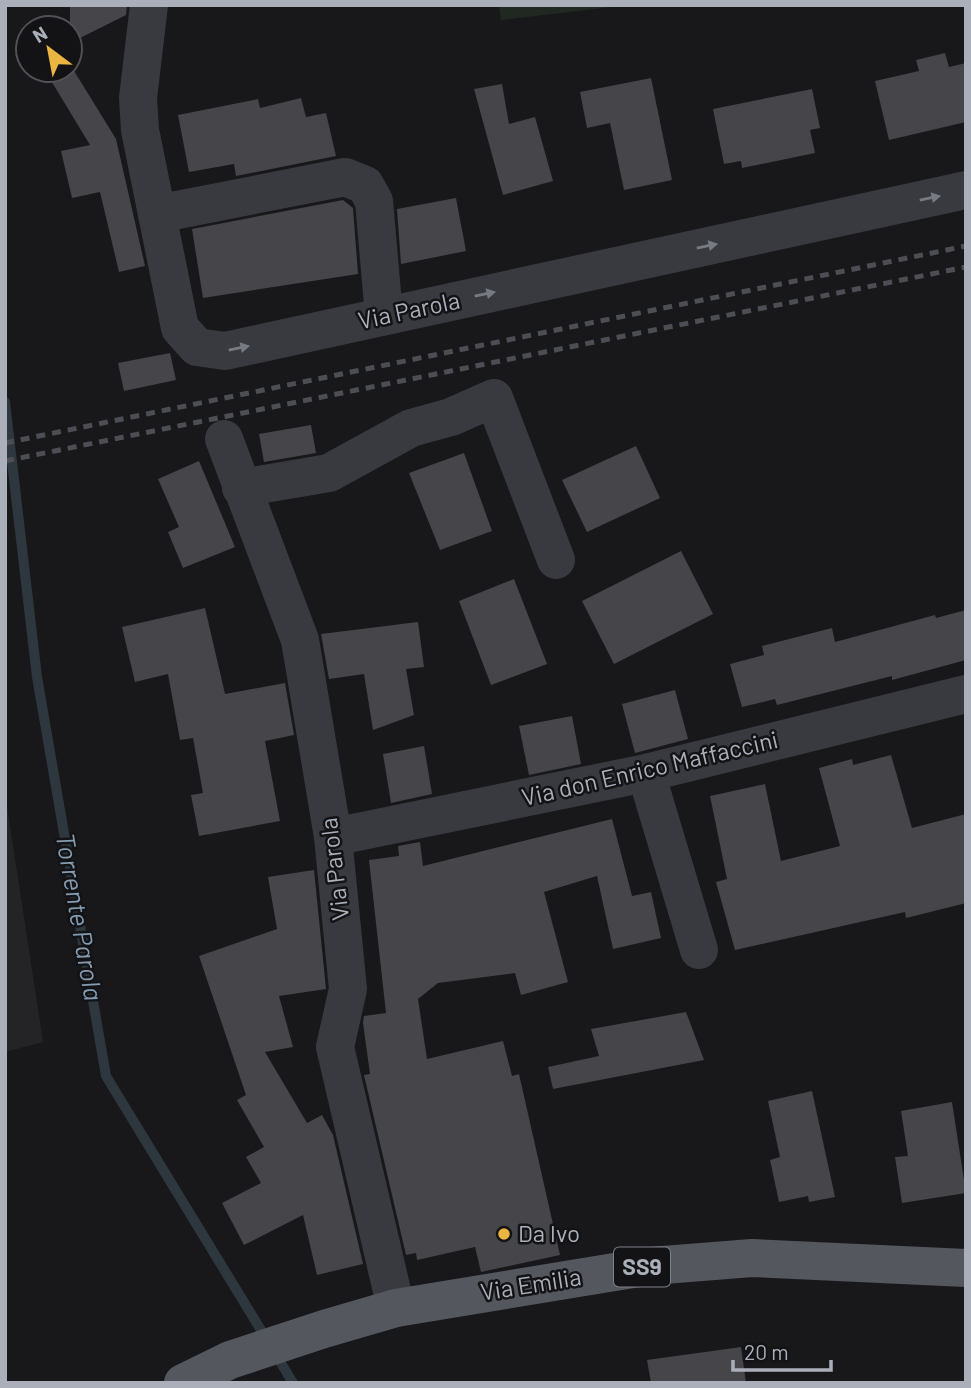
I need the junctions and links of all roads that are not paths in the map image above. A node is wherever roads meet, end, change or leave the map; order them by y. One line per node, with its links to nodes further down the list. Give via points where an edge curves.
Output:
1 (149, 5): 3 (street, Via Parola, via 138,98)
2 (966, 190): 4 (street, Via Parola, one-way to 2)
3 (157, 214): 4 (street, Via Parola, one-way to 4, via 180,328 197,347 225,351); 4 (street, via 345,177 365,185 374,201)
4 (384, 316)
5 (223, 439): 6 (street, Via Parola)
6 (241, 488): 7 (street, via 329,473 411,428 494,398); 10 (street, Via Parola, via 300,640)
7 (556, 560)
8 (966, 694): 9 (street, Via don Enrico Maffaccini)
9 (646, 773): 10 (street, Via don Enrico Maffaccini); 11 (street)
10 (333, 837): 13 (street, Via Parola, via 348,989 335,1047)
11 (699, 950)
12 (966, 1268): 13 (main road, Via Emilia / SS9, via 752,1258 651,1266)
13 (396, 1308): 14 (main road, Via Emilia / SS9, via 230,1360)
14 (183, 1383)

